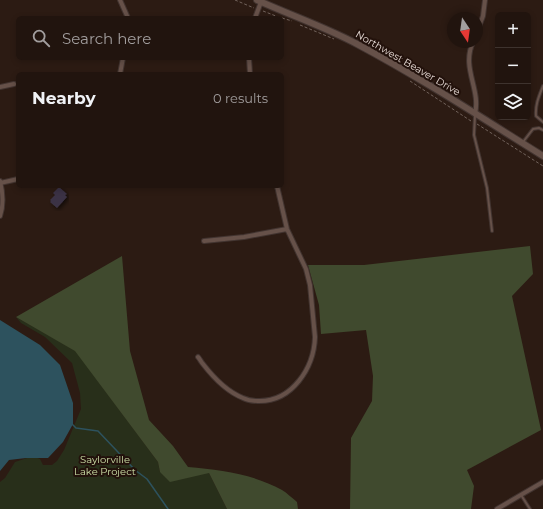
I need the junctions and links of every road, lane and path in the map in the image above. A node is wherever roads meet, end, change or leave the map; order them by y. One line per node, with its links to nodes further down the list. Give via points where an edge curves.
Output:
1 (120, 0): 4 (street)
2 (485, 0): 6 (street)
3 (259, 1): 5 (street); 20 (main road, Northwest Beaver Drive, via 358,44)
4 (127, 16)
5 (255, 16)
6 (483, 16)
7 (284, 19): 8 (path)
8 (294, 22)
9 (300, 24): 10 (path)
10 (336, 40)
11 (470, 48): 20 (street, via 468,64 477,106)
12 (123, 60): 14 (street)
13 (249, 60): 15 (street)
14 (120, 72)
15 (250, 72)
16 (406, 78): 21 (path)
17 (14, 84): 19 (street)
18 (543, 86): 22 (lane, via 535,113)
19 (0, 87)
20 (475, 114): 21 (lane); 24 (main road, Northwest Beaver Drive)
21 (474, 122): 26 (path); 32 (lane, via 474,134 487,188)
22 (543, 122)
23 (543, 130): 24 (lane, via 533,129)
24 (522, 143): 25 (main road, Northwest Beaver Drive)
25 (543, 156)
26 (543, 166)
27 (16, 179): 28 (street)
28 (0, 182): 30 (street, via 3,204)
29 (277, 188): 31 (street)
30 (0, 216)
31 (287, 229): 33 (street); 34 (street, via 306,269 310,285 315,346 304,373 288,392 281,396 264,401 251,401 227,389)
32 (492, 231)
33 (204, 241)
34 (198, 357)
35 (543, 482): 36 (street)
36 (521, 495): 37 (street); 38 (lane)
37 (497, 509)
38 (530, 509)

